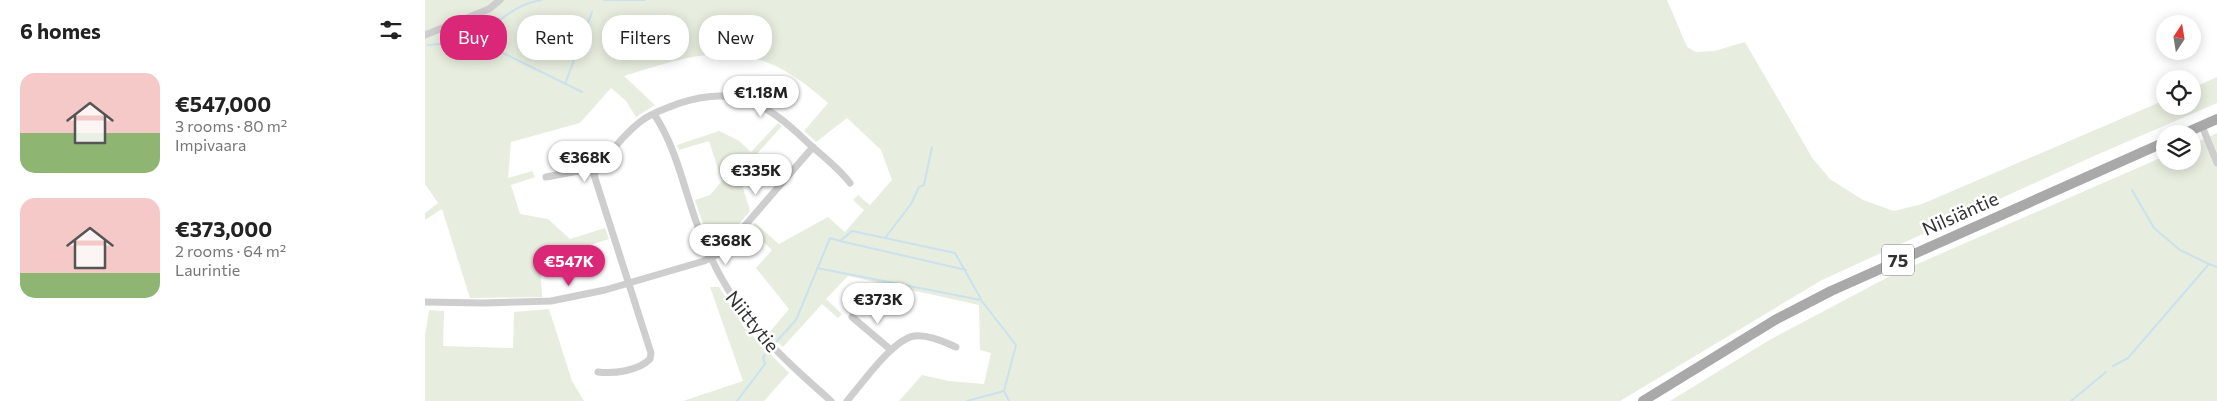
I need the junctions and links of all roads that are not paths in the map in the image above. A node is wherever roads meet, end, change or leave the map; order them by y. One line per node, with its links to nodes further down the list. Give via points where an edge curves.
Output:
1 (500, 0): 2 (street, via 489,9)
2 (425, 36)
3 (654, 114): 7 (street, via 693,99 721,95 743,98 773,112); 9 (street, via 635,126); 12 (street, Niittytie, via 669,142)
4 (2217, 119): 5 (main road)
5 (2202, 126): 8 (street)
6 (2156, 146): 21 (main road, Nilsiäntie / 75, via 1831,291 1775,320)
7 (813, 147): 11 (street); 12 (street, via 722,252)
8 (2217, 163)
9 (595, 170): 10 (street); 13 (street, via 595,179)
10 (546, 177)
11 (850, 183)
12 (710, 258): 13 (street); 19 (street, Niittytie, via 725,288 761,336)
13 (628, 283): 14 (street, via 551,301); 18 (street, via 650,343 650,359 615,373)
14 (425, 302)
15 (852, 317): 17 (street)
16 (956, 347): 17 (street, via 915,336 901,341)
17 (891, 350): 20 (street)
18 (598, 372)
19 (831, 401)
20 (847, 401)
21 (1643, 401)

